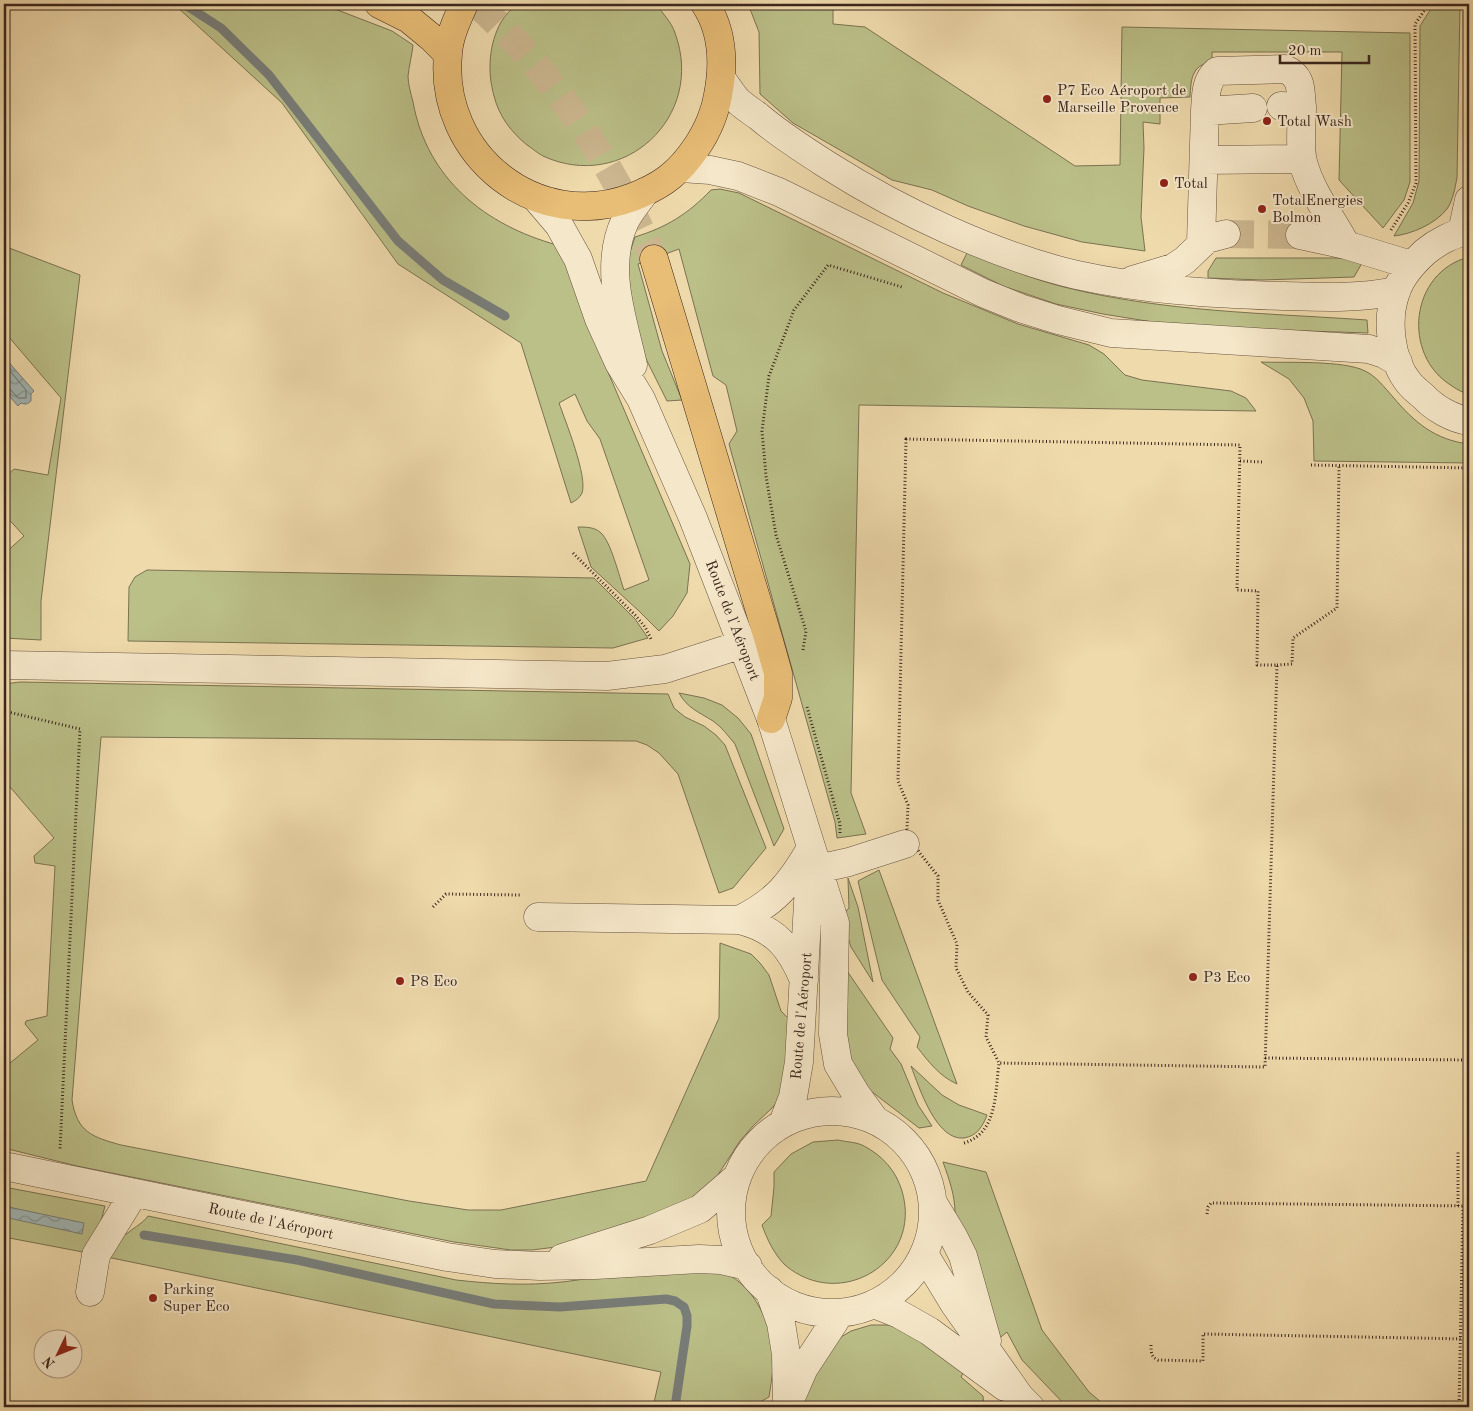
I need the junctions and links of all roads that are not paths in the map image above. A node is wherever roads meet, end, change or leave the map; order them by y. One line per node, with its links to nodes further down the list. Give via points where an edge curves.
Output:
1 (379, 4): 4 (main road, via 409,18)
2 (464, 4): 4 (main road, Route de l'Aéroport, via 453,30)
3 (705, 4): 5 (main road, Route de l'Aéroport, via 712,15 721,47)
4 (448, 54): 12 (main road, Route de l'Aéroport, via 448,83 453,111 468,142 490,169 512,186)
5 (721, 78): 10 (main road, Route de l'Aéroport, via 715,112 700,143); 19 (street, via 738,100 786,139 853,182 1020,259 1076,275)
6 (1253, 108): 7 (street)
7 (1205, 111): 8 (street, via 1207,83 1217,71 1285,69 1294,73 1300,81 1291,107); 9 (street)
8 (1302, 159): 9 (street); 16 (street, via 1311,183)
9 (1204, 160): 19 (street, via 1214,239 1174,268)
10 (681, 168): 11 (main road, Route de l'Aéroport, via 665,182); 21 (street, via 738,176 779,192 983,293 1058,320 1111,333 1369,348)
11 (645, 192): 12 (main road, Route de l'Aéroport, via 620,202 590,207); 22 (street, Route de l'Aéroport, via 625,221 615,254 616,296)
12 (536, 198): 22 (street, Route de l'Aéroport, via 558,225 578,259 599,319 619,363)
13 (1469, 200): 14 (street)
14 (1466, 231): 18 (street, via 1434,244)
15 (1300, 235): 16 (street)
16 (1346, 245): 18 (street)
17 (654, 259): 26 (main road, via 772,649 778,673 778,698)
18 (1411, 264): 20 (street)
19 (1119, 282): 20 (street, via 1216,294 1352,297)
20 (1396, 291): 21 (street, via 1390,321)
21 (1398, 362): 23 (street, via 1408,382 1432,406)
22 (641, 399): 24 (street, Route de l'Aéroport)
23 (1469, 421)
24 (743, 644): 25 (street, via 665,669 607,676); 26 (street, Route de l'Aéroport)
25 (4, 665)
26 (771, 719): 28 (street, Route de l'Aéroport)
27 (904, 844): 28 (street, via 849,862)
28 (815, 858): 30 (street, via 757,911); 31 (street, Route de l'Aéroport); 32 (street, Route de l'Aéroport, via 834,922 833,1034 838,1064)
29 (538, 917): 30 (street)
30 (739, 920): 31 (street, via 758,925 773,935 788,949)
31 (804, 980): 33 (street, Route de l'Aéroport, via 794,1097)
32 (876, 1120): 33 (street, via 845,1111 813,1112); 37 (street, via 898,1134 916,1154 928,1177)
33 (783, 1123): 35 (street, via 748,1155)
34 (4, 1166): 36 (street, Route de l'Aéroport)
35 (737, 1176): 39 (street, Route de l'Aéroport, via 700,1209 650,1230); 40 (street, via 731,1207 735,1238)
36 (134, 1193): 39 (street, Route de l'Aéroport, via 447,1257); 42 (street, via 96,1256)
37 (933, 1204): 38 (street, via 932,1230); 45 (street, via 963,1256)
38 (924, 1254): 43 (street, via 912,1275 894,1292); 45 (street, via 954,1305)
39 (540, 1266): 40 (street, Route de l'Aéroport, via 699,1259)
40 (748, 1266): 41 (street)
41 (769, 1290): 44 (street, via 791,1304 815,1311); 47 (street, via 781,1323 786,1354)
42 (90, 1292)
43 (874, 1304): 44 (street); 46 (street, via 928,1331)
44 (840, 1313): 47 (street, via 804,1368)
45 (991, 1357): 46 (street)
46 (1025, 1402)
47 (787, 1406)

